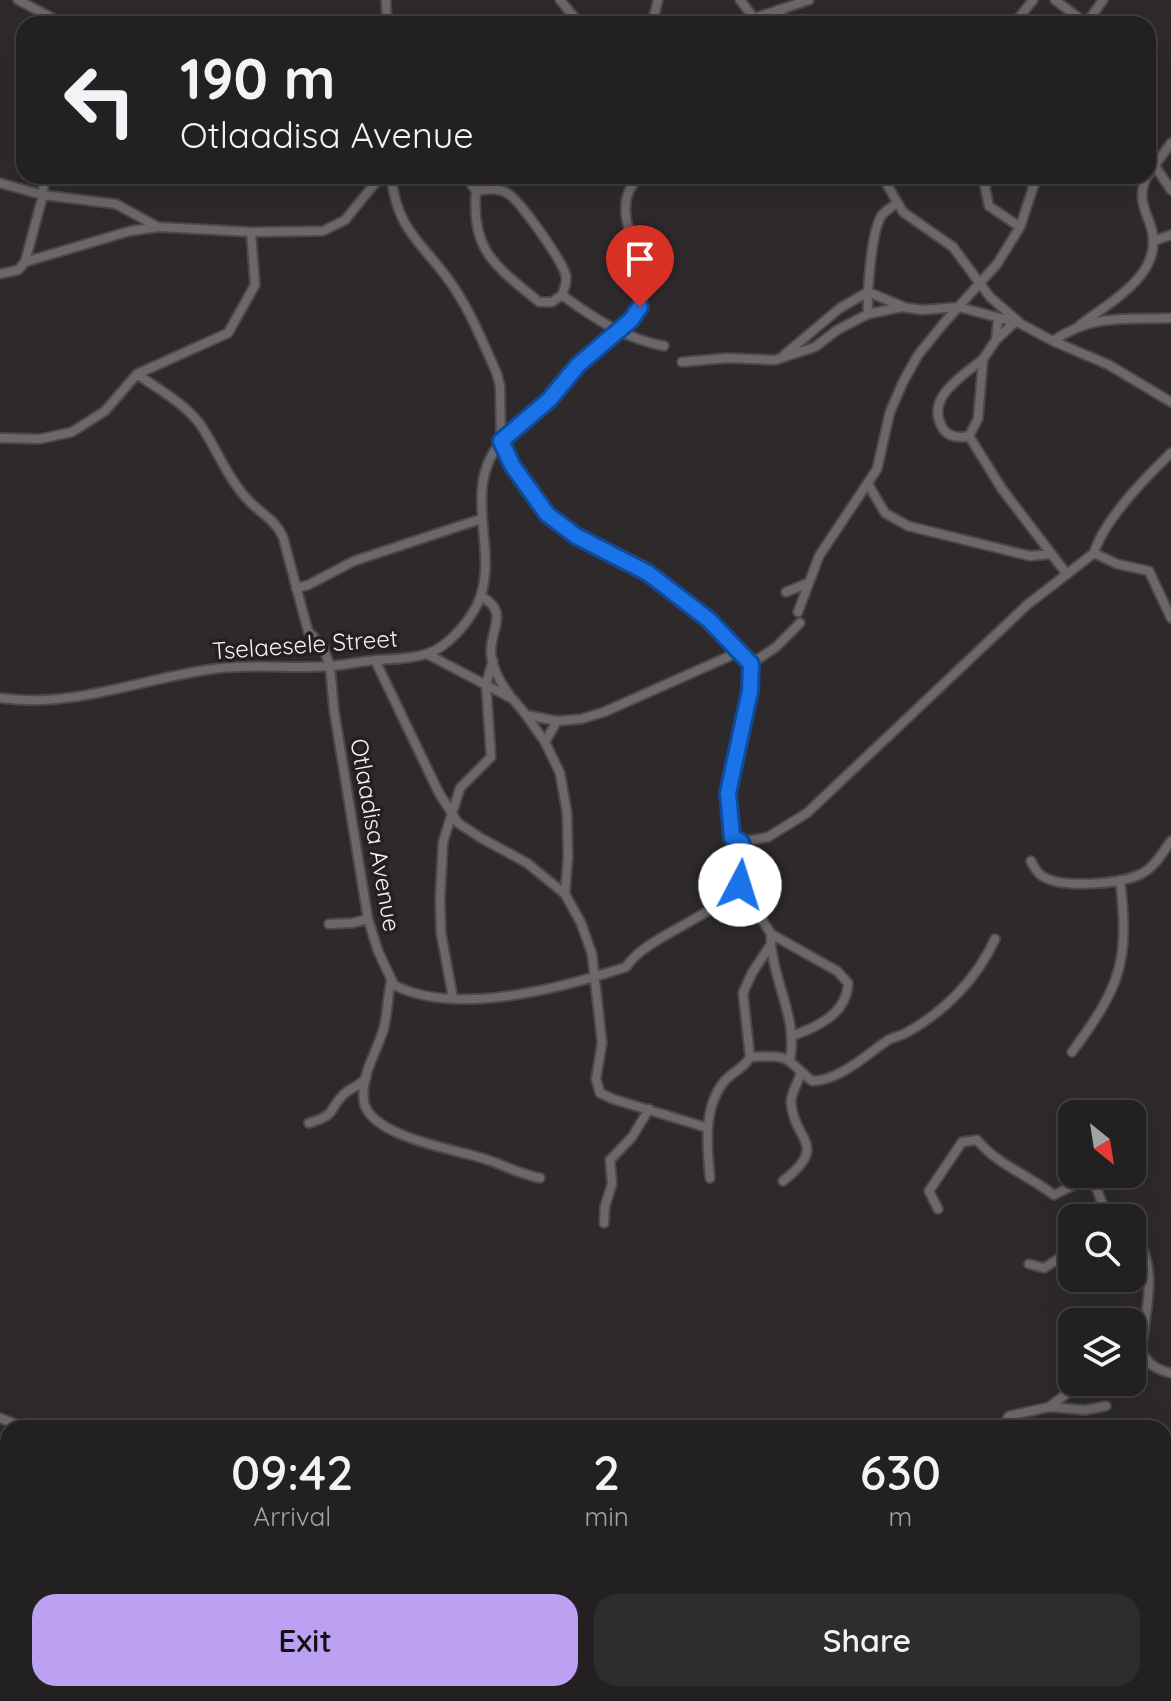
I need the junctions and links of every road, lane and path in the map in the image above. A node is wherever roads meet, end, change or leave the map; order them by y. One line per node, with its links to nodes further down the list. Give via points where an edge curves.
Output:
1 (18, 0): 8 (street)
2 (560, 0): 9 (street)
3 (740, 0): 10 (street)
4 (809, 0): 7 (street)
5 (1033, 0): 13 (street)
6 (1055, 0): 14 (street)
7 (778, 10): 11 (street); 12 (street)
8 (49, 16)
9 (573, 16)
10 (752, 16)
11 (760, 16)
12 (782, 16)
13 (1020, 16)
14 (1076, 16)
15 (1171, 143): 16 (street)
16 (1156, 165)
17 (1156, 168): 28 (street)
18 (0, 183): 30 (street)
19 (44, 184): 30 (street)
20 (375, 184): 34 (street, via 334,227)
21 (393, 184): 62 (street, via 410,235 454,288 497,374)
22 (471, 184): 29 (street)
23 (634, 184): 50 (street, Tselaesele Street, via 627,193 627,215 643,292 631,320)
24 (886, 184): 31 (street)
25 (986, 184): 33 (street, via 989,206)
26 (1034, 184): 33 (street)
27 (1145, 184): 36 (street, via 1141,199)
28 (1171, 190)
29 (476, 191): 41 (street, via 500,189 525,210 566,276); 41 (street, via 477,229 490,257 539,302)
30 (43, 195): 32 (street, via 116,204); 37 (street)
31 (897, 203): 39 (street, via 953,247); 40 (street, via 879,222)
32 (159, 227): 34 (street); 37 (street)
33 (1020, 227): 39 (street)
34 (251, 232): 58 (street, via 255,285 232,327 221,337)
35 (1171, 235): 36 (street)
36 (1153, 241): 49 (street, via 1140,278)
37 (25, 262): 38 (street, via 18,270)
38 (0, 274)
39 (981, 284): 43 (street); 48 (street)
40 (868, 292): 42 (street); 44 (street); 46 (street)
41 (562, 295): 50 (street)
42 (902, 307): 43 (street); 44 (street)
43 (959, 307): 47 (street); 64 (street, via 918,355 903,382)
44 (868, 314): 51 (street)
45 (1171, 318): 49 (street, via 1114,318)
46 (828, 319): 51 (street); 55 (street)
47 (998, 319): 48 (street); 52 (street)
48 (1018, 323): 52 (street); 53 (street)
49 (1080, 325): 53 (street)
50 (618, 330): 54 (street); 62 (street, Tselaesele Street)
51 (837, 330): 55 (street, via 815,347)
52 (996, 340): 56 (street)
53 (1053, 341): 59 (street, via 1109,365)
54 (664, 346)
55 (780, 358): 57 (street)
56 (983, 359): 60 (street, via 977,426); 60 (street, via 944,393 936,412 946,433)
57 (682, 362)
58 (137, 374): 61 (street, via 96,419 72,432 40,439); 70 (street, Otlaadisa Avenue, via 197,421 243,493 279,528)
59 (1171, 402)
60 (969, 436): 67 (street)
61 (0, 438)
62 (501, 441): 65 (street, Tselaesele Street, via 485,471); 76 (street, via 547,514 576,536 648,573 709,620)
63 (1171, 453): 66 (street, via 1120,510)
64 (868, 484): 67 (street, via 885,513 908,526 1030,556); 69 (street, via 826,545)
65 (481, 519): 70 (street, via 354,561); 72 (street, Tselaesele Street)
66 (1094, 553): 68 (street); 74 (street, via 1149,571)
67 (1051, 554): 68 (street)
68 (1066, 573): 90 (street, via 954,671 807,813 768,837)
69 (808, 583): 71 (street); 73 (street)
70 (296, 588): 81 (street, Otlaadisa Avenue, via 308,631 323,647)
71 (786, 592)
72 (481, 596): 77 (street, Tselaesele Street, via 452,638); 79 (street, via 496,610)
73 (798, 612)
74 (1171, 618)
75 (800, 623): 80 (street)
76 (739, 652): 80 (street); 86 (street, via 604,712)
77 (427, 654): 78 (street, Tselaesele Street); 82 (street)
78 (375, 660): 81 (street, Tselaesele Street); 88 (street)
79 (493, 661): 82 (street); 84 (street)
80 (751, 664): 90 (street, via 728,793 732,837)
81 (330, 666): 83 (street, Tselaesele Street, via 220,668 63,698); 95 (street, Otlaadisa Avenue)
82 (486, 684): 84 (street); 88 (street, via 491,757 460,788)
83 (0, 698)
84 (513, 699): 85 (street)
85 (526, 715): 86 (street); 87 (street)
86 (557, 721): 87 (street)
87 (545, 742): 94 (street, via 560,773 567,813)
88 (452, 815): 94 (street); 101 (street, via 443,842 440,900)
89 (1171, 841): 92 (street, via 1148,870)
90 (741, 842): 93 (street, via 745,860)
91 (1031, 861): 92 (street, via 1036,872 1053,882)
92 (1120, 880): 103 (street, via 1126,925 1119,975 1103,1010)
93 (740, 885): 97 (street); 99 (street, via 646,947 626,967)
94 (565, 894): 99 (street, via 581,923)
95 (368, 919): 96 (street); 100 (street, Otlaadisa Avenue)
96 (329, 924)
97 (771, 939): 102 (street); 102 (street, via 837,971 848,983 847,996 826,1022); 104 (street, via 743,993)
98 (995, 939): 106 (street, via 961,991 906,1033 827,1078 812,1081)
99 (596, 976): 101 (street, via 521,993); 108 (street, via 600,1093)
100 (391, 982): 101 (street); 107 (street, via 384,1029)
101 (453, 998)
102 (792, 1036): 105 (street)
103 (1072, 1052)
104 (750, 1057): 105 (street); 110 (street, via 722,1083)
105 (790, 1059): 106 (street)
106 (801, 1072): 113 (street, via 791,1101 807,1153)
107 (366, 1077): 109 (street, via 344,1094 327,1118); 111 (street, via 364,1102 379,1123)
108 (649, 1109): 110 (street); 118 (street, via 610,1160 612,1184)
109 (309, 1123)
110 (708, 1128): 112 (street)
111 (540, 1178)
112 (710, 1178)
113 (783, 1181)
114 (1068, 1188): 117 (street, via 1054,1195 992,1158 977,1140 962,1142 929,1191)
115 (1098, 1188): 116 (street)
116 (1102, 1203)
117 (938, 1209)
118 (604, 1223)
119 (1146, 1256): 122 (street)
120 (1058, 1259): 121 (street, via 1044,1268)
121 (1029, 1264)
122 (1145, 1308)
123 (1146, 1361): 124 (street)
124 (1171, 1373)
125 (1064, 1396): 127 (street)
126 (1106, 1406): 127 (street)
127 (1049, 1407): 128 (street)
128 (1007, 1420)

